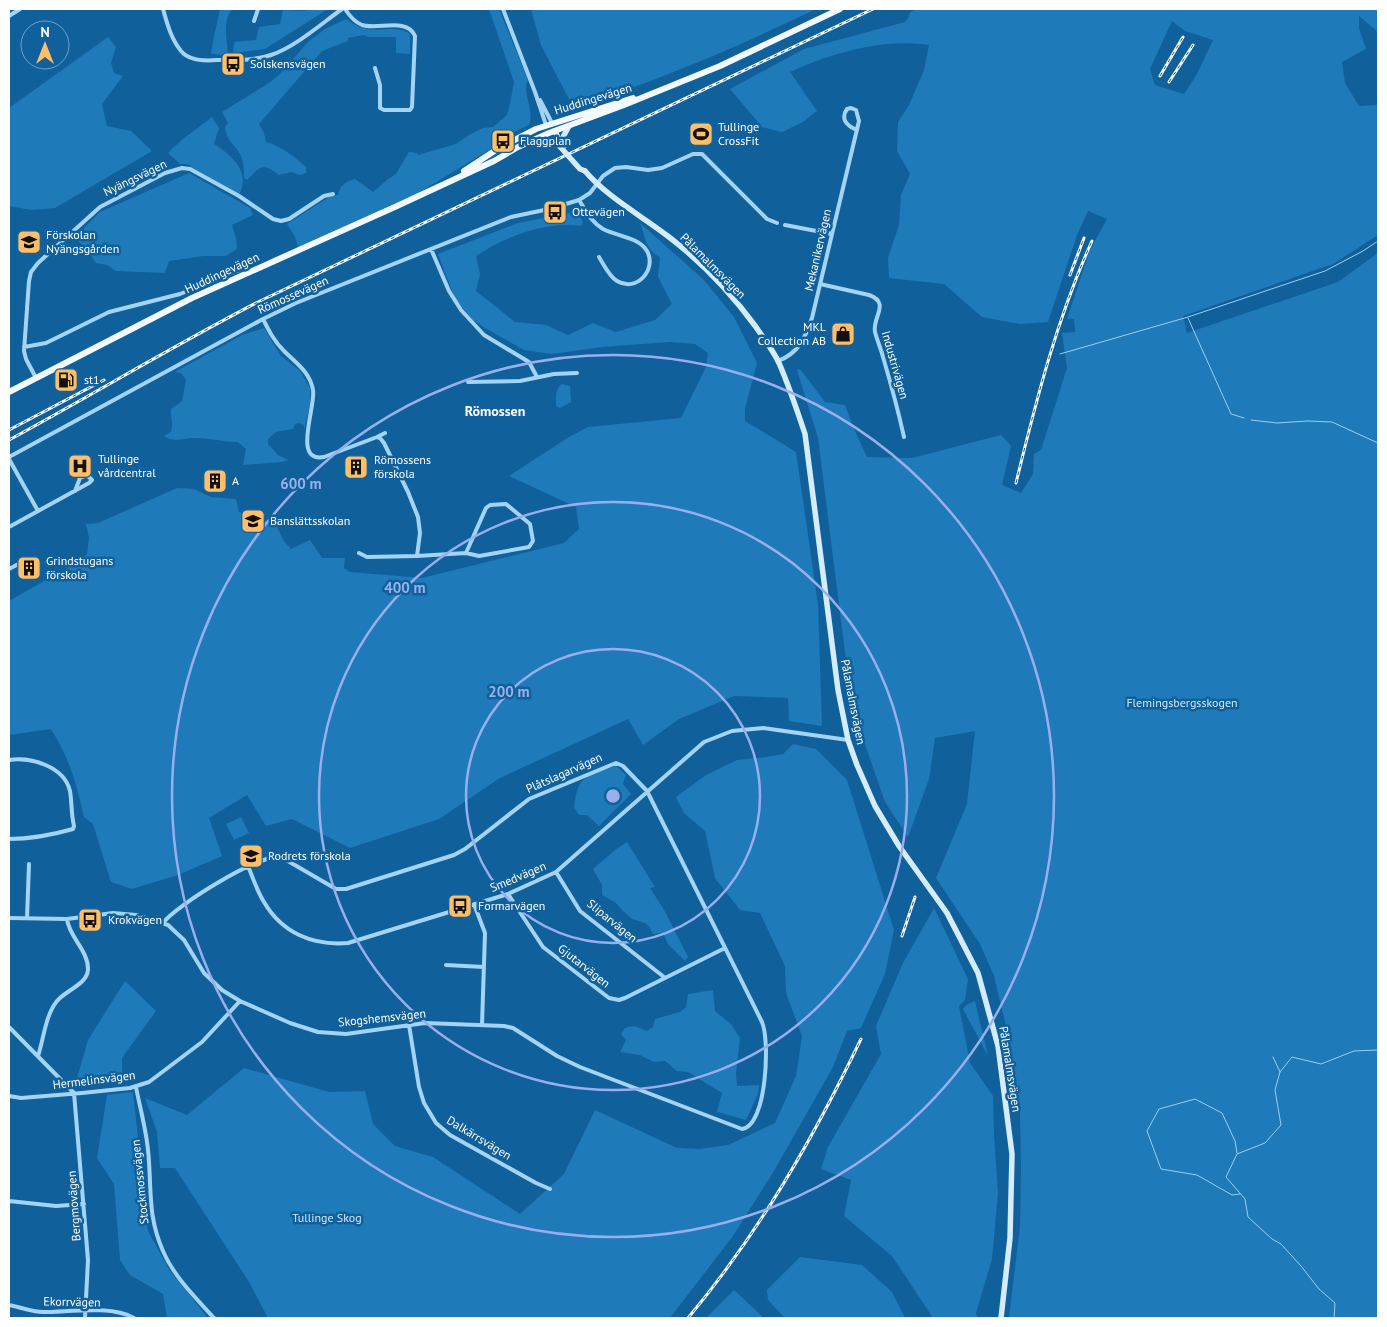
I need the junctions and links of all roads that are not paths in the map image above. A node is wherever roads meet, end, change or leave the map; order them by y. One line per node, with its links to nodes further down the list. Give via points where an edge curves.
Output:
1 (20, 9): 7 (street)
2 (163, 9): 4 (street, via 180,51 190,57 207,60 270,56)
3 (258, 9): 8 (street)
4 (343, 9): 9 (street, via 361,24 405,26 413,32 414,77 410,110 380,108 380,85)
5 (503, 9): 11 (street)
6 (840, 9): 10 (main road, Huddingevägen)
7 (9, 16)
8 (254, 21)
9 (375, 68)
10 (670, 87): 11 (main road, Huddingevägen); 12 (main road, Huddingevägen)
11 (549, 124): 14 (main road); 17 (main road, Huddingevägen, via 499,148)
12 (569, 126): 14 (main road, Huddingevägen); 15 (street)
13 (856, 130): 13 (street, Mekanikervägen, via 858,115 853,109 847,109 844,120); 23 (street, Mekanikervägen)
14 (552, 132): 15 (street, Pålamalmsvägen); 17 (main road, Huddingevägen)
15 (558, 139): 16 (street, Pålamalmsvägen, bridge); 16 (street, Pålamalmsvägen, bridge, via 580,169)
16 (585, 171): 18 (street, Pålamalmsvägen)
17 (448, 182): 33 (main road, Huddingevägen, via 192,298)
18 (598, 183): 20 (street, Römossevägen); 21 (street, Römossevägen, via 615,168 662,168 698,153 766,219); 30 (street, Pålamalmsvägen, via 671,238 718,281 738,303)
19 (333, 194): 29 (street, Nyängsvägen, via 324,196 289,219 281,220 274,219 190,169 165,173 100,207 34,267 29,281)
20 (579, 200): 24 (street, Römossevägen, via 511,217); 25 (street, via 597,224 642,245 649,254 650,262 643,278 626,284 612,277)
21 (777, 223)
22 (785, 225): 23 (street)
23 (832, 234): 27 (street, Mekanikervägen)
24 (431, 249): 28 (street, Römossevägen, via 328,289); 32 (street, via 461,310 484,335 529,362)
25 (599, 257)
26 (240, 270): 29 (street, via 180,294 109,312 46,344)
27 (820, 284): 30 (street, Mekanikervägen, via 806,334 789,357); 38 (street, Industrivägen, via 869,295 879,302 874,330)
28 (263, 319): 37 (street, via 271,336 306,372 313,388 307,440 311,455 324,457); 39 (street, Römossevägen)
29 (24, 347): 33 (street, Nyängsvägen)
30 (778, 361): 48 (street, Pålamalmsvägen, via 805,434 838,690)
31 (576, 373): 32 (street)
32 (537, 377): 34 (street, via 520,381)
33 (36, 378): 35 (main road, Huddingevägen)
34 (468, 382)
35 (9, 392)
36 (385, 433): 37 (street)
37 (377, 437): 45 (street, via 384,443 415,507 420,533)
38 (904, 437)
39 (9, 458): 41 (street)
40 (75, 491): 40 (street, via 80,478 91,477 91,482); 41 (street)
41 (38, 511): 42 (street)
42 (9, 527)
43 (359, 553): 45 (street, via 367,557)
44 (466, 553): 44 (street, via 479,556 529,547 533,541 530,524 506,504 490,505); 45 (street)
45 (418, 556)
46 (26, 560): 47 (street)
47 (9, 569)
48 (848, 740): 50 (street, Smedvägen, via 762,728 732,731 704,742); 82 (street, Pålamalmsvägen, via 876,806 899,846 947,913 978,973 996,1037 1012,1154 1010,1238)
49 (9, 760): 51 (street, via 42,764 60,774 70,791 74,826 55,834)
50 (647, 792): 53 (street, Plåtslagarvägen, via 623,766 612,763 529,799 454,855 346,889 336,889 281,857); 54 (street, Smedvägen); 61 (street, Plåtslagarvägen)
51 (9, 839)
52 (29, 864): 58 (street)
53 (248, 866): 56 (street, Smedvägen, via 264,903 274,915 290,931 320,943 348,943); 60 (street, Plåtslagarvägen, via 177,908)
54 (556, 872): 55 (street, Smedvägen); 64 (street, Sliparvägen, via 580,911)
55 (508, 894): 56 (street, Smedvägen); 64 (street, Gjutarvägen, via 544,947 609,998 625,998)
56 (474, 904): 63 (street, via 485,933)
57 (9, 918): 58 (street, Skogshemsvägen)
58 (27, 918): 59 (street, Skogshemsvägen)
59 (67, 919): 60 (street, Skogshemsvägen, via 113,913 136,915); 69 (street, via 87,959 88,971 82,982 63,994 51,1010)
60 (163, 923): 65 (street, Skogshemsvägen, via 184,940 204,973)
61 (725, 948): 64 (street, Gjutarvägen); 73 (street, Plåtslagarvägen, via 766,1031 764,1093)
62 (446, 965): 63 (street)
63 (484, 967): 67 (street)
64 (664, 977)
65 (240, 1001): 66 (street, Skogshemsvägen, via 318,1032 346,1034); 70 (street, Hermelinsvägen, via 202,1042 155,1079)
66 (409, 1025): 67 (street, Skogshemsvägen); 74 (street, Dalkärrsvägen, via 418,1087 436,1124 450,1135)
67 (482, 1025): 73 (street, Skogshemsvägen, via 513,1028 557,1056 587,1070 739,1128)
68 (9, 1026): 69 (street)
69 (38, 1056): 71 (street)
70 (136, 1087): 71 (street, Hermelinsvägen); 81 (street, Stockmossvägen, via 148,1150 150,1203 155,1229 178,1275)
71 (74, 1092): 72 (street, Hermelinsvägen, via 32,1098); 76 (street, Bergmovägen)
72 (9, 1096)
73 (748, 1127)
74 (550, 1189)
75 (9, 1201): 76 (street, via 56,1206)
76 (84, 1204): 78 (street, Bergmovägen, via 88,1260)
77 (9, 1304): 78 (street, Ekorrvägen, via 42,1312)
78 (86, 1310): 79 (street, Bergmovägen); 80 (street, Ekorrvägen, via 127,1314)
79 (85, 1318)
80 (134, 1318)
81 (214, 1318)
82 (1001, 1318)

